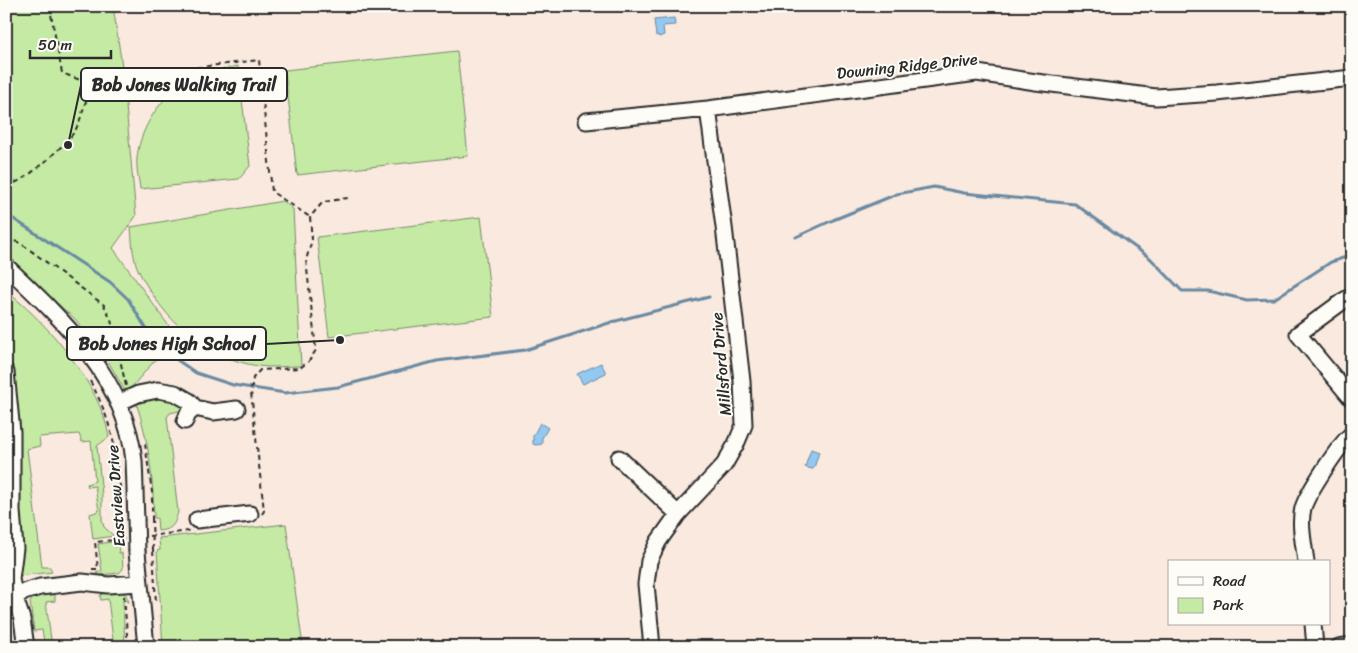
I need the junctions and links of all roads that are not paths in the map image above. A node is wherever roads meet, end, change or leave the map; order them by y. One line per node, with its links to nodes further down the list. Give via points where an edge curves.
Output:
1 (1352, 78): 2 (street, Downing Ridge Drive, via 1156,97 977,73)
2 (708, 108): 3 (street, Downing Ridge Drive); 14 (street, Millsford Drive, via 742,381 744,425 724,465)
3 (586, 121)
4 (6, 266): 8 (street, Eastview Drive, via 92,355)
5 (1352, 296): 7 (street, via 1298,334)
6 (6, 372): 19 (street, via 12,432 12,511 16,548)
7 (1352, 399)
8 (118, 403): 9 (street, via 158,390 175,392); 18 (street, Eastview Drive, bridge, via 134,460 135,545)
9 (195, 408): 10 (street, via 213,412); 11 (street)
10 (237, 409)
11 (185, 421)
12 (1352, 434): 17 (street, via 1335,453 1303,507)
13 (619, 458): 14 (street)
14 (678, 514): 24 (street, Millsford Drive, via 649,561 646,584)
15 (255, 516): 16 (street)
16 (193, 526)
17 (1306, 560)
18 (140, 583): 19 (street, via 108,586 82,582 40,587); 23 (street, Eastview Drive)
19 (10, 595): 22 (street, via 22,618)
20 (1313, 626): 25 (street)
21 (1352, 645): 26 (street)
22 (26, 647)
23 (146, 647)
24 (652, 647)
25 (1315, 647)
26 (1339, 647)

